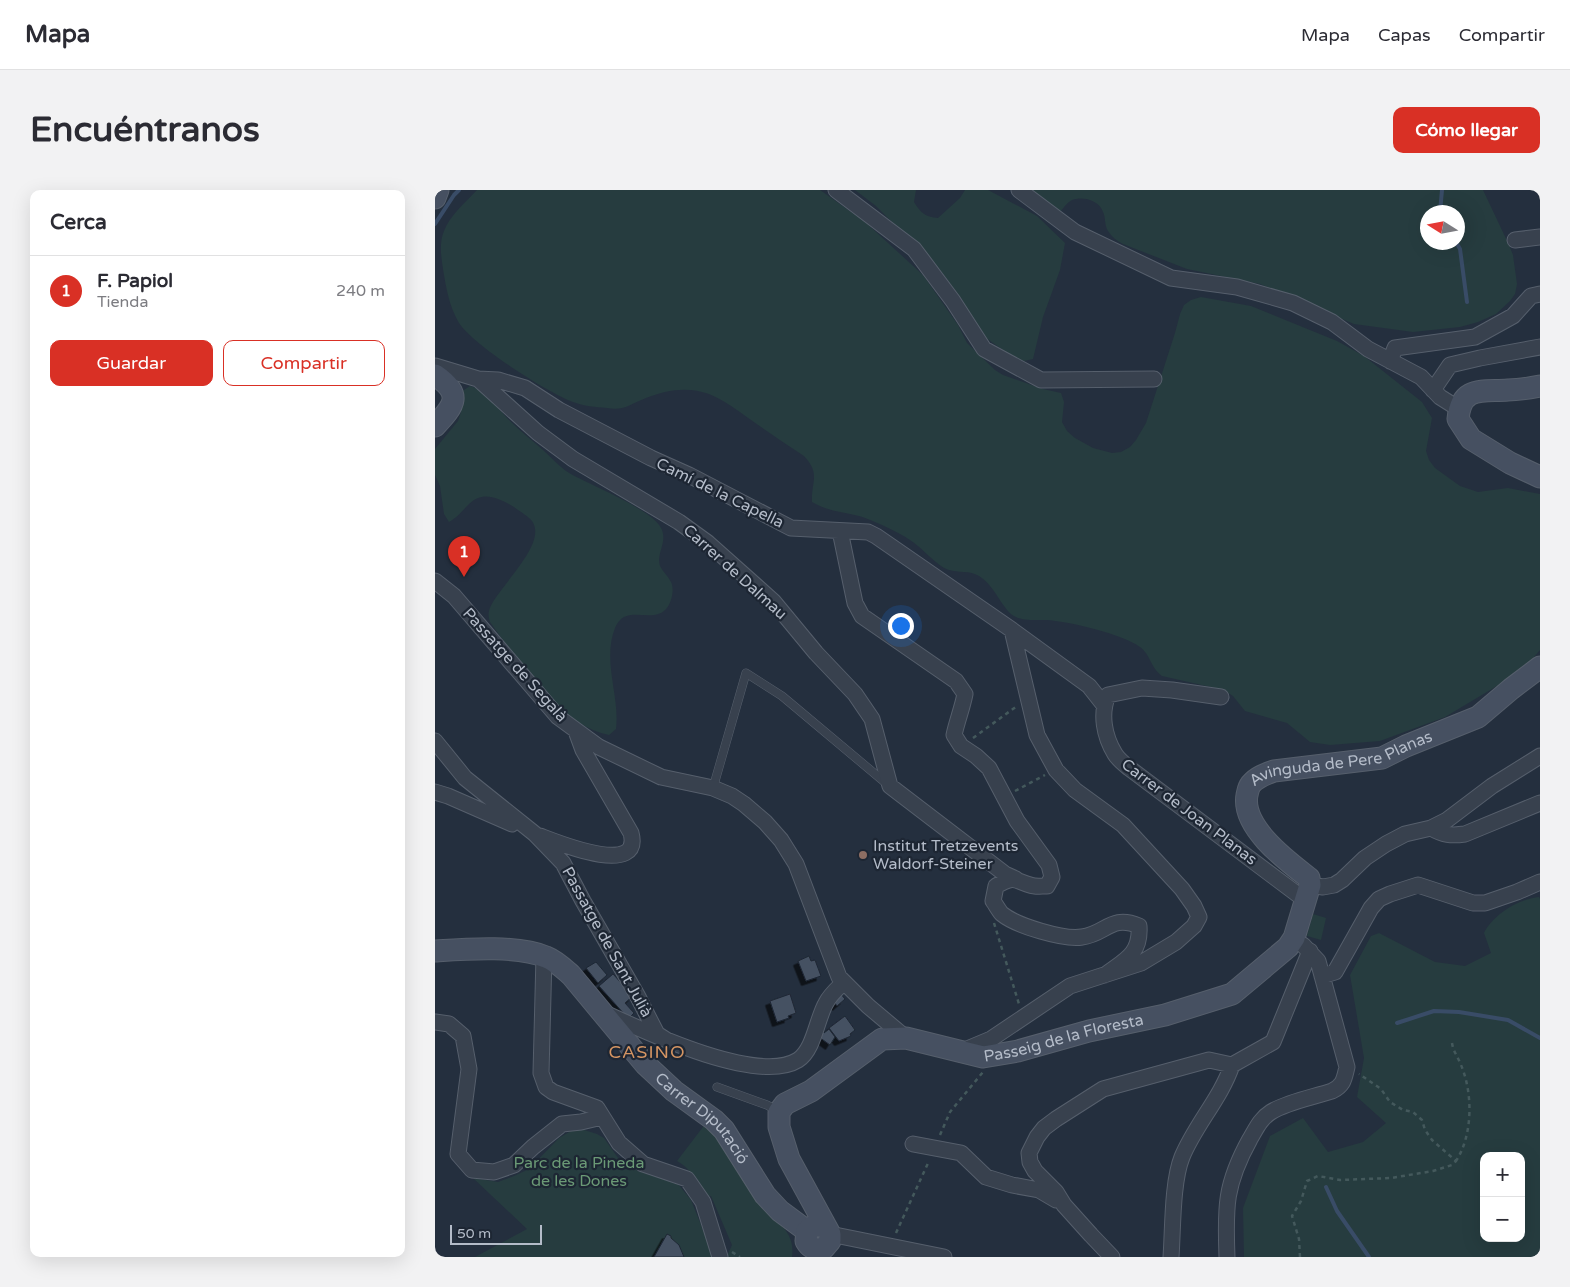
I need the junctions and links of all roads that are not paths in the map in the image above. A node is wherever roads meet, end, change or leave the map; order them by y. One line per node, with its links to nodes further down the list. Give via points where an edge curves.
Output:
1 (438, 190): 4 (street)
2 (836, 190): 13 (street, via 913,249 953,300 984,350 1041,380)
3 (1019, 190): 9 (street, via 1075,232 1171,278 1237,287 1293,303 1332,322)
4 (435, 198)
5 (1540, 238): 6 (street)
6 (1515, 240)
7 (1540, 294): 9 (street, via 1531,296 1513,316 1475,337 1395,348)
8 (1540, 347): 15 (street, via 1450,365)
9 (1390, 361): 15 (street, via 1421,377)
10 (435, 366): 12 (street, Carrer de Dalmau)
11 (435, 375): 17 (street, via 450,388 454,398 453,405)
12 (478, 379): 19 (street, Camí de la Capella, via 498,380 525,388 559,410 791,528); 28 (street, Carrer de Dalmau, via 573,459 679,522 708,543 773,601 855,694 872,719)
13 (1154, 379)
14 (1540, 386): 16 (street, via 1482,390 1465,398)
15 (1433, 390): 16 (street)
16 (1459, 409): 18 (street, via 1458,419 1471,439 1510,463)
17 (435, 426)
18 (1540, 476)
19 (840, 531): 21 (street, Camí de la Capella, via 868,532 876,536); 34 (street, via 855,603 862,616 956,682 965,694 954,735 961,746 989,768 1017,821 1049,865 1052,877 1047,886 1031,886)
20 (435, 581): 25 (street, Passatge de Segalà, via 454,596 558,717)
21 (1012, 630): 24 (street, Camí de la Capella, via 1089,686); 40 (street, via 1037,735 1056,770 1075,790 1123,825 1181,889 1199,917 1176,942 1141,964)
22 (1540, 667): 36 (street, Avinguda de Pere Planas, via 1478,717 1382,758 1274,771 1258,777 1249,786 1248,811 1254,825 1281,856 1309,878)
23 (1221, 697): 24 (street, via 1142,688 1108,695)
24 (1104, 705): 36 (street, Carrer de Joan Planas, via 1105,729 1115,755 1129,768)
25 (575, 730): 29 (street, Passatge de Segalà, via 599,747 649,772); 33 (street, via 583,750 631,833 632,846 621,854 602,855)
26 (435, 741): 33 (street, Passatge de Sant Julià, via 465,778)
27 (1540, 756): 32 (street)
28 (890, 786): 29 (lane, via 782,696 746,673); 34 (street, via 1005,874)
29 (713, 788): 42 (street, Passatge de Segalà, via 744,804 781,840 796,864)
30 (435, 792): 33 (street)
31 (1540, 803): 32 (street, via 1465,834 1452,836)
32 (1431, 828): 36 (street, via 1405,834 1365,858 1334,885)
33 (535, 834): 46 (street, Passatge de Sant Julià, via 563,863 657,1034)
34 (1016, 879): 40 (street, via 997,886 993,901 1002,914 1027,927 1069,938 1084,937 1127,921 1139,926 1140,940 1132,955)
35 (1540, 882): 41 (street, via 1485,903 1473,903 1418,885 1390,894 1371,908 1335,972)
36 (1307, 893): 37 (street)
37 (1302, 945): 41 (street, via 1318,961); 47 (street, Passeig de la Floresta, via 1288,947 1232,994 1213,1001 1018,1051 983,1057); 48 (street, via 1273,1042)
38 (435, 951): 39 (street, Carrer Diputació, via 483,948)
39 (545, 956): 43 (street, Carrer Diputació, via 571,975); 51 (street, via 541,1073 546,1087 553,1092 597,1108)
40 (1105, 975): 47 (street, via 1070,986 991,1039)
41 (1322, 976): 60 (street, via 1347,1067 1344,1079 1340,1087 1332,1091 1272,1111 1257,1126 1232,1176 1225,1220)
42 (843, 982): 45 (street, Passatge de Segalà); 46 (street, via 826,1002 806,1052 798,1060 780,1066 757,1066 702,1054)
43 (601, 1011): 46 (street); 54 (street, Carrer Diputació, via 659,1078 719,1125 765,1195)
44 (435, 1022): 51 (street, via 449,1024 463,1036 469,1069 458,1154 472,1170 493,1172 514,1165 562,1124)
45 (906, 1038): 47 (street, Passeig de la Floresta); 50 (street, Passeig de la Floresta, via 883,1039 811,1091 785,1104)
46 (668, 1041)
47 (960, 1052)
48 (1232, 1065): 53 (street, via 1209,1060 1103,1089 1044,1128 1029,1153 1030,1162); 59 (street, via 1180,1165)
49 (717, 1086): 50 (lane)
50 (779, 1112): 54 (street, via 779,1127)
51 (602, 1116): 56 (street, via 619,1143 643,1164 687,1179 703,1202)
52 (913, 1144): 53 (street, via 961,1153 986,1177 1039,1190)
53 (1064, 1205): 58 (street)
54 (817, 1240): 55 (street)
55 (897, 1252): 57 (street)
56 (725, 1254)
57 (944, 1257)
58 (1112, 1257)
59 (1171, 1257)
60 (1227, 1257)

